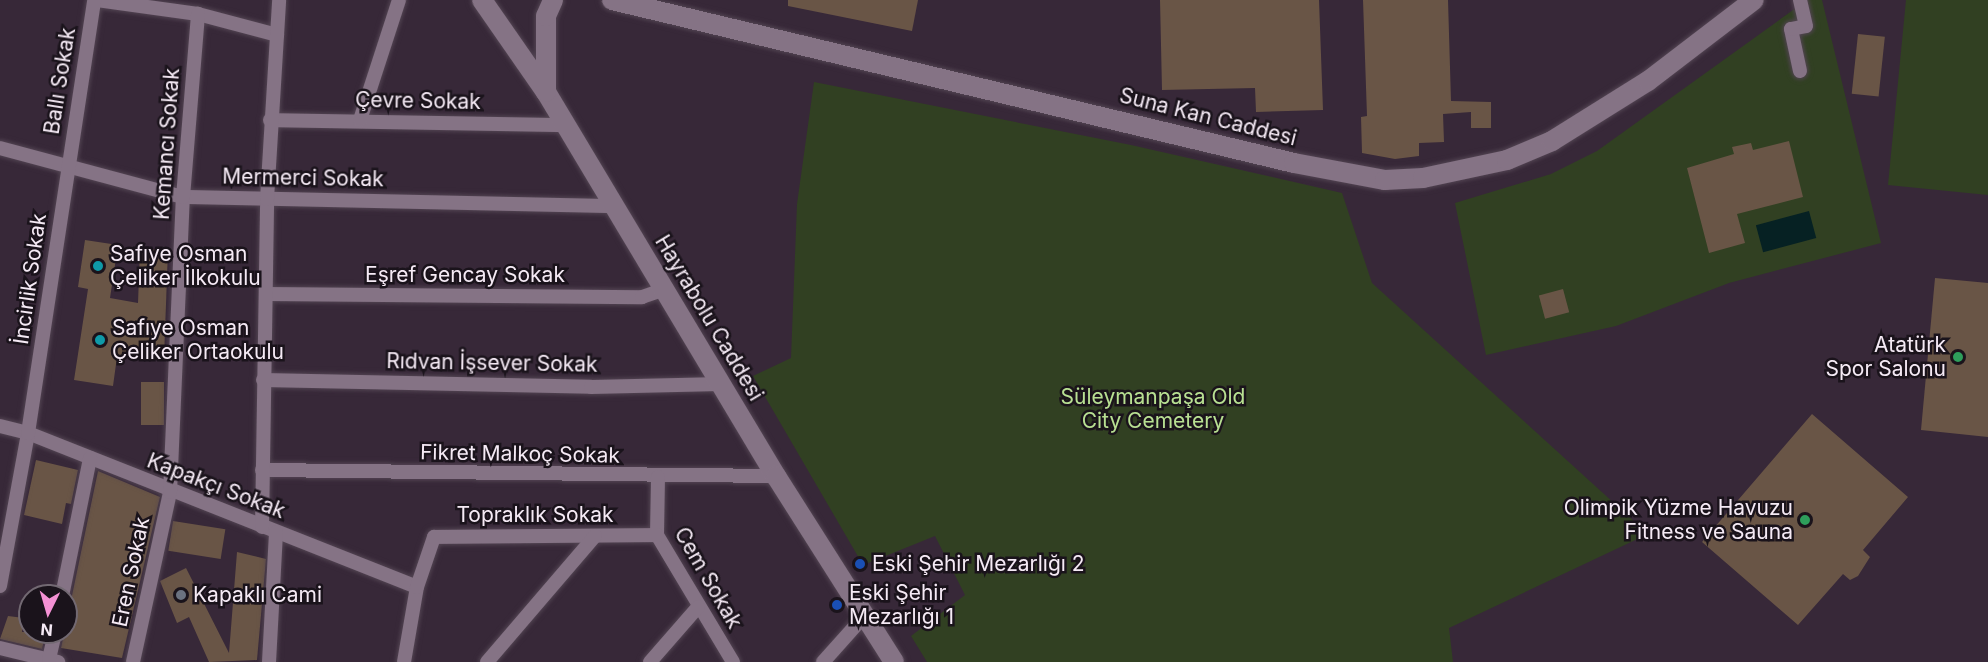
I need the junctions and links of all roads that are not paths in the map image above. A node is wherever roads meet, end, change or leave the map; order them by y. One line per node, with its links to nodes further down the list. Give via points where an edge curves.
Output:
1 (95, 0): 9 (street); 17 (street, Ballı Sokak)
2 (279, 0): 10 (street)
3 (399, 0): 14 (street)
4 (482, 0): 12 (street, Hayrabolu Caddesi)
5 (553, 0): 12 (street, via 546,16)
6 (612, 0): 7 (street, Suna Kan Caddesi, via 1294,163 1384,180 1423,178 1508,160 1552,141 1648,81)
7 (1754, 0)
8 (1800, 0): 11 (street, via 1806,26 1791,29)
9 (198, 14): 10 (street); 18 (street, Kemancı Sokak)
10 (277, 35): 13 (street)
11 (1798, 57)
12 (546, 92): 15 (street, Hayrabolu Caddesi)
13 (270, 120): 14 (street, Çevre Sokak); 19 (street)
14 (360, 120): 15 (street, Çevre Sokak)
15 (564, 125): 20 (street, Hayrabolu Caddesi)
16 (0, 148): 17 (street, Mermerci Sokak)
17 (67, 168): 18 (street, Mermerci Sokak); 26 (street, İncirlik Sokak)
18 (183, 197): 19 (street, Mermerci Sokak); 31 (street, Kemancı Sokak)
19 (267, 199): 20 (street, Mermerci Sokak); 22 (street)
20 (612, 206): 21 (street, Hayrabolu Caddesi)
21 (662, 290): 22 (street, Eşref Gencay Sokak, via 642,297); 24 (street, Hayrabolu Caddesi)
22 (266, 294): 23 (street)
23 (263, 380): 24 (street, Rıdvan İşsever Sokak, via 591,387); 28 (street)
24 (721, 384): 29 (street, Hayrabolu Caddesi)
25 (0, 426): 26 (street, Kapakçı Sokak)
26 (28, 433): 27 (street, Kapakçı Sokak); 37 (street, İncirlik Sokak)
27 (90, 458): 31 (street, Kapakçı Sokak); 36 (street)
28 (262, 470): 30 (street, Fikret Malkoç Sokak); 32 (street)
29 (776, 476): 30 (street, Fikret Malkoç Sokak); 40 (street, Hayrabolu Caddesi)
30 (658, 477): 34 (street, Cem Sokak)
31 (170, 492): 32 (street, Kapakçı Sokak); 44 (street, Eren Sokak)
32 (262, 527): 33 (street, Kapakçı Sokak)
33 (276, 532): 38 (street, Kapakçı Sokak); 45 (street)
34 (657, 535): 35 (street, Topraklık Sokak); 39 (street, Cem Sokak)
35 (596, 536): 38 (street, Topraklık Sokak, via 435,537); 47 (street)
36 (64, 584)
37 (0, 586)
38 (417, 587): 46 (street, Topraklık Sokak)
39 (698, 607): 48 (street); 49 (street, Cem Sokak)
40 (864, 615): 50 (street); 51 (street, Hayrabolu Caddesi)
41 (55, 644): 43 (street)
42 (0, 648): 43 (street)
43 (54, 660)
44 (133, 662)
45 (269, 662)
46 (404, 662)
47 (487, 662)
48 (650, 662)
49 (733, 662)
50 (823, 662)
51 (894, 662)

